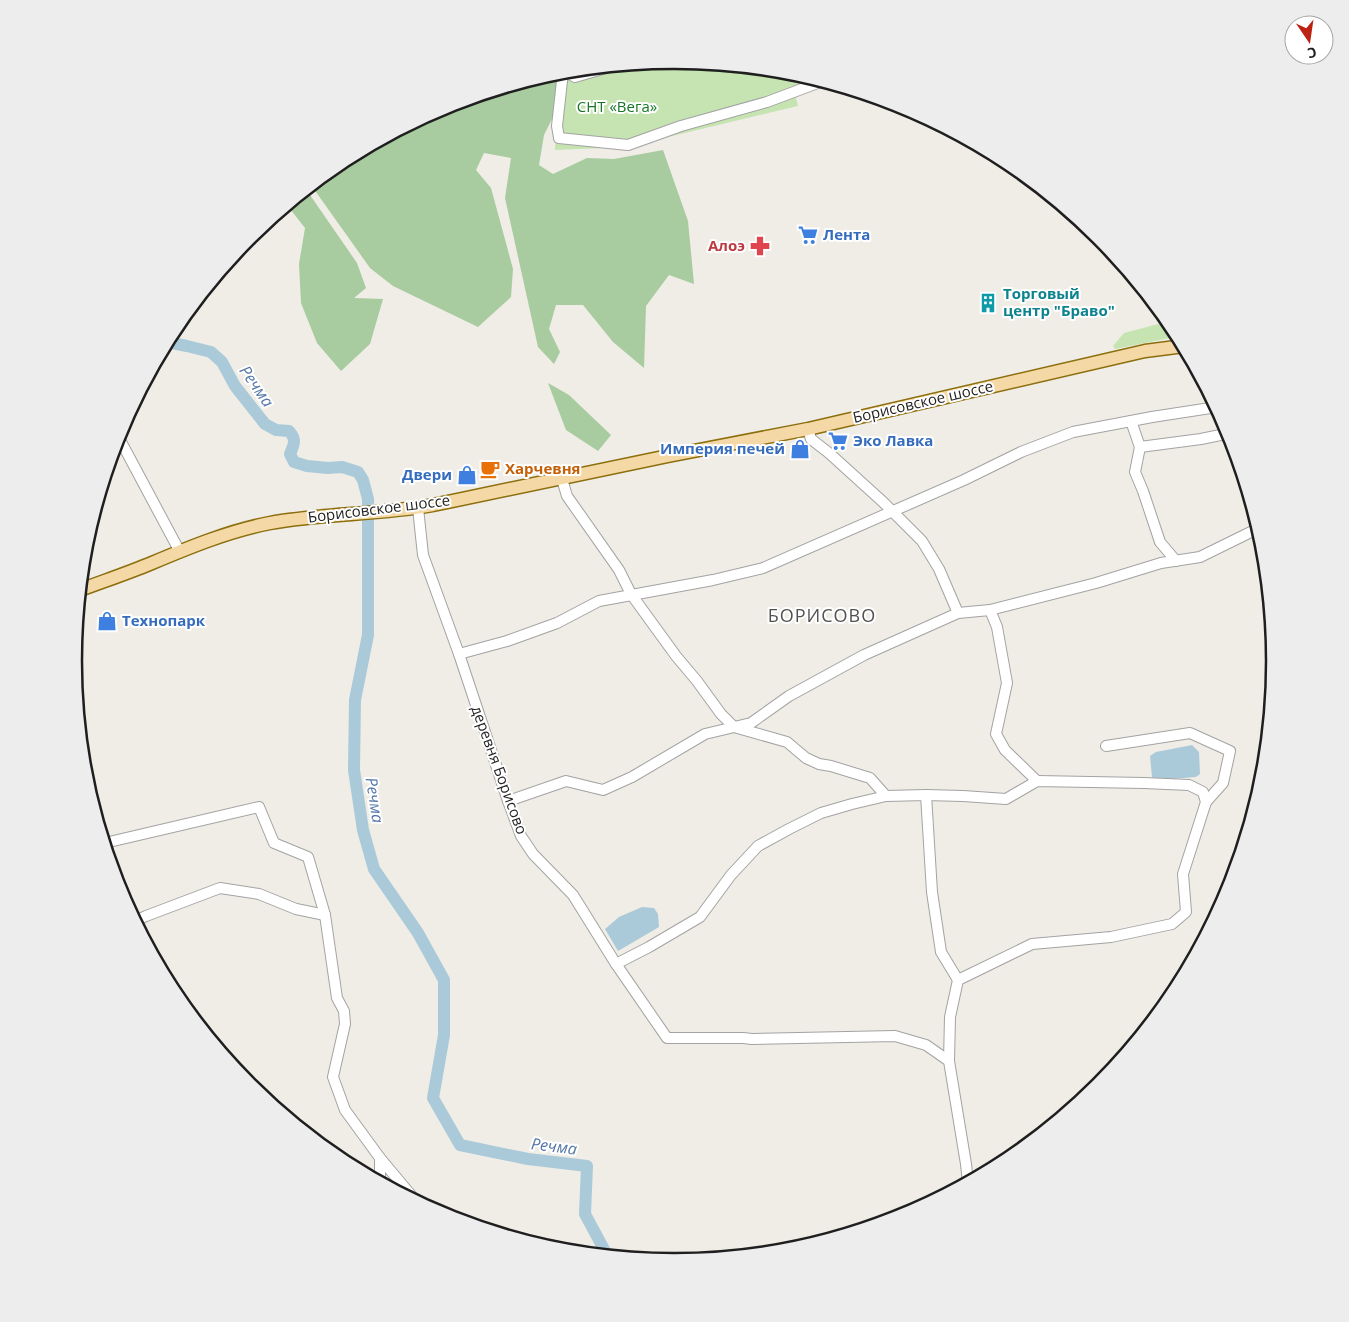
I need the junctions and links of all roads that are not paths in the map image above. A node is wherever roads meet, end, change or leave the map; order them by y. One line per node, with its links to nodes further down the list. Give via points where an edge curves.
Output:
1 (562, 80): 2 (street, via 557,126 559,138 628,144)
2 (812, 85)
3 (1176, 347): 6 (main road, Борисовское шоссе, via 1136,353)
4 (1210, 408): 5 (street)
5 (1131, 421): 9 (street); 12 (street, via 1073,432)
6 (808, 429): 10 (main road, Борисовское шоссе); 12 (street, via 812,439)
7 (1222, 435): 9 (street)
8 (123, 445): 14 (street)
9 (1140, 447): 15 (street, via 1135,472 1160,542)
10 (562, 479): 11 (main road, Борисовское шоссе); 17 (street, via 567,496 619,570)
11 (418, 508): 14 (main road, Борисовское шоссе, via 255,526); 20 (street, деревня Борисово, via 423,554)
12 (891, 511): 17 (street, via 763,568); 19 (street, via 922,541 939,569)
13 (1252, 531): 15 (street, via 1200,557)
14 (180, 552): 16 (main road, Борисовское шоссе)
15 (1176, 561): 18 (street)
16 (87, 587)
17 (631, 594): 20 (street, via 599,601 557,622 507,641); 21 (street)
18 (990, 610): 19 (street); 23 (street, via 997,627 1007,683 996,734 1005,750)
19 (958, 613): 21 (street, via 864,655 789,696 751,723)
20 (459, 654): 26 (street, деревня Борисово)
21 (734, 727): 25 (street, via 787,742 818,764 870,778); 26 (street, via 705,734 632,777 603,790 566,781)
22 (1106, 746): 27 (street, via 1190,733 1230,751 1223,783)
23 (1037, 781): 24 (street, via 1006,799); 27 (street, via 1189,785 1203,792)
24 (926, 795): 25 (street); 32 (street, via 932,892 941,952)
25 (886, 796): 31 (street, via 821,813 758,846 731,875 700,917)
26 (508, 801): 31 (street, деревня Борисово, via 521,836 533,854 573,895)
27 (1206, 802): 32 (street, via 1183,874 1186,912 1172,924 1111,936 1032,944)
28 (111, 842): 29 (street, via 259,807 274,843 308,856)
29 (325, 914): 30 (street, via 296,909 259,894 220,888); 34 (street, via 337,998 344,1010 345,1024 333,1077 345,1110)
30 (141, 918)
31 (616, 964): 33 (street, деревня Борисово, via 667,1038 895,1036 926,1045)
32 (958, 980): 33 (street, via 950,1016)
33 (949, 1061): 36 (street)
34 (380, 1158): 35 (street); 37 (street)
35 (380, 1175)
36 (967, 1176)
37 (405, 1188)

